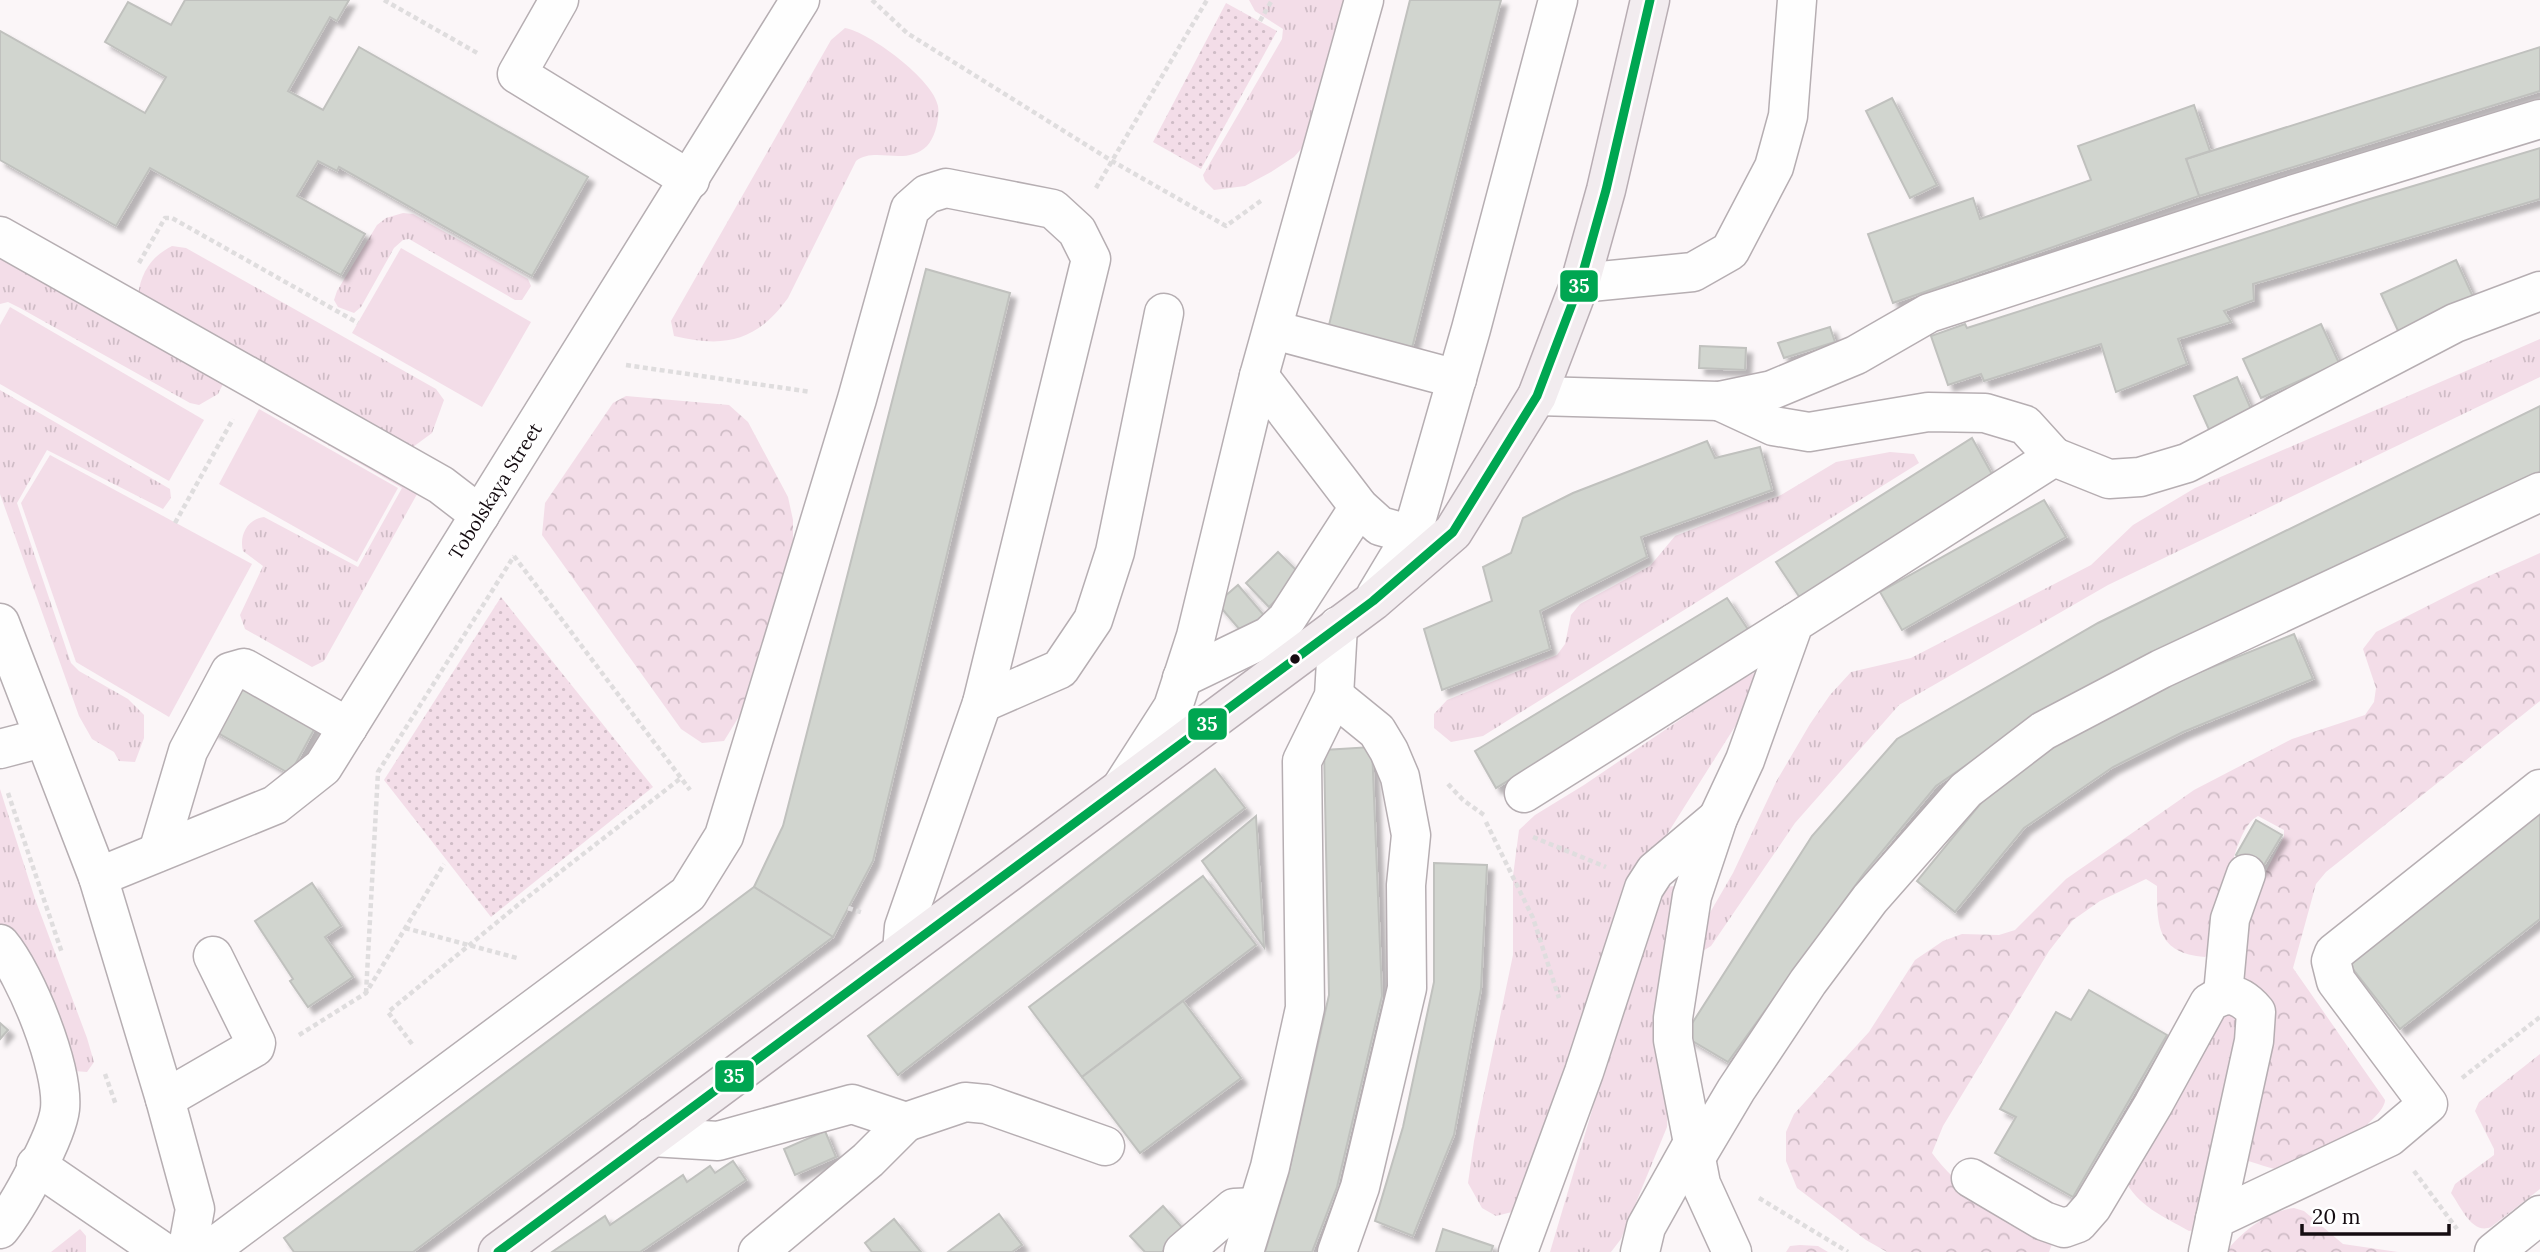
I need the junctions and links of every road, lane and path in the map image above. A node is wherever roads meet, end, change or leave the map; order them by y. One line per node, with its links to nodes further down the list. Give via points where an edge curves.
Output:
1 (384, 0): 12 (path)
2 (559, 0): 15 (street, via 517,74)
3 (800, 0): 15 (street, Tobolskaya Street)
4 (872, 0): 14 (path, via 907,33)
5 (1208, 0): 14 (path)
6 (1272, 0): 11 (path)
7 (1364, 0): 24 (street)
8 (1558, 0): 27 (street)
9 (1650, 0): 19 (main road)
10 (1797, 0): 19 (street, via 1784,129 1774,167 1730,251 1693,272)
11 (1260, 21)
12 (433, 29)
13 (2540, 119): 30 (street, via 1929,313 1856,355 1772,390)
14 (1112, 161): 16 (path, via 1091,195); 17 (path)
15 (690, 180): 25 (street, Tobolskaya Street)
16 (1053, 209): 29 (street, via 946,188 927,194 910,209); 45 (street, via 1077,231 1091,259)
17 (1226, 226)
18 (0, 236): 21 (street)
19 (1580, 283): 28 (main road)
20 (2540, 291): 32 (street, via 2455,323 2188,463 2140,477 2109,478)
21 (118, 302): 23 (path, via 159,225 172,218); 35 (street, via 441,485)
22 (1164, 313): 45 (street, via 1115,552 1093,620 1060,669)
23 (358, 323)
24 (1275, 330): 26 (street); 27 (street)
25 (579, 358): 29 (path); 35 (street, Tobolskaya Street)
26 (1259, 376): 34 (street); 43 (street)
27 (1457, 379): 37 (street)
28 (1537, 396): 30 (street); 39 (main road, via 1453,532)
29 (857, 399): 73 (street, via 724,836 696,882 688,894)
30 (1720, 401): 32 (street, via 1773,426 1809,432 1928,412 1986,413 2025,425)
31 (239, 409): 36 (path)
32 (2054, 457): 41 (street)
33 (2540, 492): 80 (street, via 2161,669 2043,731 1966,790 1870,900 1808,982)
34 (1359, 508): 37 (street, via 1380,526); 43 (street, via 1286,620 1269,636)
35 (480, 515): 38 (path); 46 (street, Tobolskaya Street)
36 (175, 523)
37 (1412, 535): 39 (street)
38 (514, 556): 64 (path, via 681,778); 68 (path, via 378,772)
39 (1373, 601): 42 (main road)
40 (0, 623): 47 (street)
41 (1794, 623): 51 (street); 54 (street, via 1745,760)
42 (1338, 626): 44 (street); 49 (main road)
43 (1182, 678): 49 (street, via 1173,707)
44 (1334, 696): 84 (street, via 1302,761 1305,1008); 96 (street, via 1377,732 1389,751 1400,777 1411,835 1406,885 1407,988 1360,1187)
45 (982, 703): 65 (street, via 904,927)
46 (348, 727): 57 (street, Tobolskaya Street, via 323,767 289,797); 57 (street, via 244,668 230,672 188,751)
47 (42, 738): 48 (street); 61 (street)
48 (0, 749)
49 (1122, 787): 65 (main road)
50 (2540, 789): 75 (street, via 2334,953 2331,961 2336,981)
51 (1524, 793): 53 (path)
52 (1463, 800): 53 (path)
53 (1483, 814): 55 (path); 70 (path, via 1534,918)
54 (1718, 818): 80 (street, via 1692,896 1673,1018 1673,1040); 97 (street, via 1654,871 1644,888)
55 (1494, 819)
56 (1528, 835): 59 (path)
57 (158, 852): 61 (street, Tobolskaya Street)
58 (444, 864): 62 (path)
59 (1611, 869)
60 (2246, 874): 69 (street, via 2230,919)
61 (98, 877): 74 (street)
62 (405, 928): 64 (path); 68 (path)
63 (0, 944): 81 (street, via 35,1007 53,1061 58,1119)
64 (469, 946): 67 (path); 73 (path, via 388,1012)
65 (902, 951): 77 (main road)
66 (213, 956): 72 (street, via 257,1038)
67 (517, 958)
68 (366, 993): 72 (path, via 307,1033)
69 (2223, 994): 82 (street, via 2209,1003 2092,1207 2078,1223 2064,1228 2044,1221); 88 (street, via 2235,995 2256,1012 2255,1041)
70 (1563, 1007)
71 (2540, 1017): 75 (path)
72 (254, 1047): 74 (street)
73 (438, 1079): 91 (street)
74 (165, 1099): 90 (street, via 195,1209)
75 (2428, 1104): 78 (street)
76 (906, 1122): 77 (street, via 852,1104 718,1140); 79 (street, via 965,1102 986,1104); 93 (street)
77 (652, 1137): 92 (main road)
78 (2389, 1137): 87 (path); 88 (street)
79 (1105, 1146)
80 (1695, 1150): 98 (street, via 1646,1227); 99 (street, via 1701,1184)
81 (36, 1166): 86 (street); 89 (street)
82 (1970, 1178)
83 (1754, 1194): 100 (path)
84 (1257, 1207): 94 (street, via 1234,1208); 95 (street)
85 (2540, 1215): 101 (street)
86 (0, 1228)
87 (2459, 1231)
88 (2211, 1235)
89 (163, 1252)
90 (187, 1252)
91 (208, 1252)
92 (498, 1252)
93 (758, 1252)
94 (1183, 1252)
95 (1244, 1252)
96 (1337, 1252)
97 (1518, 1252)
98 (1640, 1252)
99 (1732, 1252)
100 (1848, 1252)
101 (2494, 1252)

